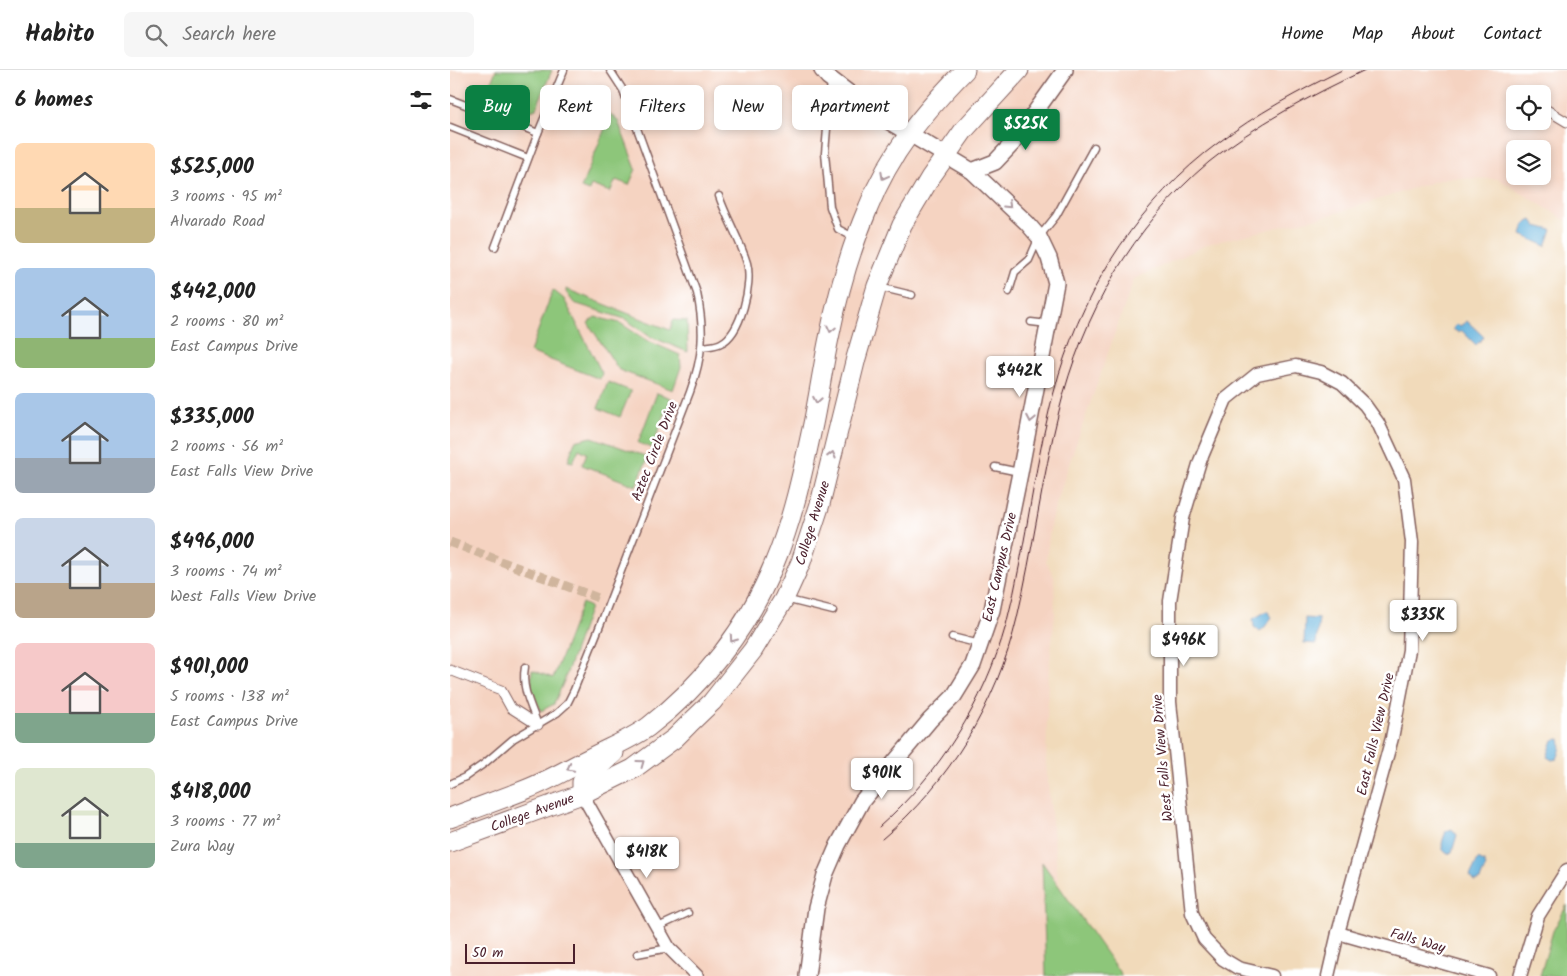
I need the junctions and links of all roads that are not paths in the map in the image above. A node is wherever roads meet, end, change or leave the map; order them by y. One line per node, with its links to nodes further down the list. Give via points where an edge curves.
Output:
1 (564, 70): 11 (lane)
2 (610, 70): 26 (lane, Aztec Circle Drive, via 623,90 697,293)
3 (965, 70): 12 (main road, College Avenue)
4 (1019, 70): 14 (main road, College Avenue, via 964,130)
5 (1065, 70): 16 (street, via 1013,143 995,162)
6 (827, 74): 12 (street, East Campus Drive, via 878,115); 19 (lane, via 825,152 830,207 838,229)
7 (450, 99): 11 (lane)
8 (1551, 112): 9 (street)
9 (1567, 122)
10 (450, 127): 15 (lane)
11 (538, 133): 15 (lane)
12 (908, 134): 14 (street, East Campus Drive); 19 (main road, College Avenue, one-way to 19, via 868,206)
13 (1094, 148): 18 (lane, via 1056,216)
14 (945, 156): 16 (street, East Campus Drive); 21 (main road, College Avenue, via 902,225)
15 (528, 158): 20 (lane)
16 (972, 171): 18 (street, East Campus Drive, one-way to 18)
17 (719, 196): 26 (lane, via 748,265 747,285 735,331 722,343)
18 (1039, 237): 22 (lane, via 1029,260 1015,272); 25 (street, East Campus Drive, via 1056,283)
19 (857, 239): 37 (main road, College Avenue, one-way to 37, via 840,288 793,510 774,564 747,620 717,662 648,727)
20 (495, 247)
21 (877, 286): 23 (lane); 30 (main road, College Avenue, one-way to 21, via 801,562 820,504)
22 (1009, 292)
23 (912, 295)
24 (1031, 322): 25 (lane)
25 (1049, 324): 29 (street, East Campus Drive, one-way to 29)
26 (703, 347): 36 (lane, Aztec Circle Drive, via 690,392 574,690 567,704)
27 (1296, 366): 45 (street, East Falls View Drive, via 1320,372 1342,383 1365,405 1378,424 1404,480 1412,542 1409,650 1392,738); 50 (street, West Falls View Drive, via 1257,374 1226,399 1200,461 1183,518 1170,601 1170,702 1192,913 1204,939 1223,959 1238,968)
28 (995, 467): 29 (lane)
29 (1020, 473): 33 (street, East Campus Drive, via 992,610)
30 (784, 599): 31 (lane); 39 (main road, College Avenue, one-way to 30, via 633,769 675,738 712,702 753,650)
31 (833, 611)
32 (952, 637): 33 (lane)
33 (980, 644): 49 (street, East Campus Drive, via 973,665 954,696 923,727 862,801 838,845 816,908)
34 (525, 668): 36 (lane, via 525,690)
35 (450, 670): 36 (street, via 500,690 510,708)
36 (538, 725): 38 (lane, Aztec Circle Drive, via 513,739 465,777)
37 (629, 738): 39 (main road, via 582,782); 40 (main road, College Avenue, one-way to 40, via 529,788)
38 (450, 784)
39 (582, 794): 41 (main road, College Avenue); 44 (street)
40 (450, 818)
41 (450, 842)
42 (1567, 870): 53 (street, via 1538,916)
43 (688, 913): 44 (lane)
44 (658, 927): 46 (street)
45 (1338, 933): 51 (street, East Falls View Drive); 52 (street, Falls Way)
46 (669, 948): 47 (lane); 48 (street)
47 (637, 954)
48 (697, 976)
49 (806, 976)
50 (1272, 976)
51 (1328, 976)
52 (1489, 976)
53 (1520, 976)

